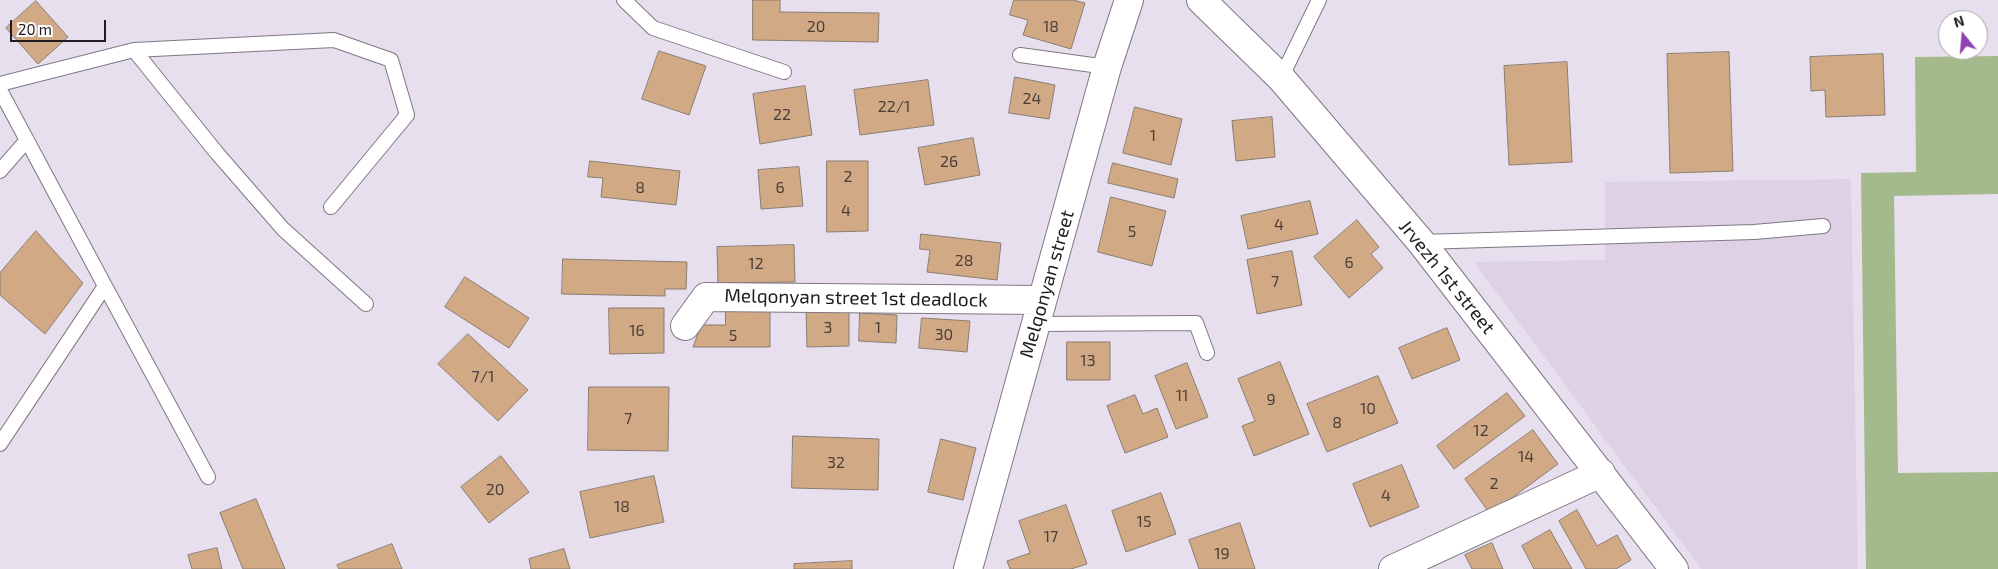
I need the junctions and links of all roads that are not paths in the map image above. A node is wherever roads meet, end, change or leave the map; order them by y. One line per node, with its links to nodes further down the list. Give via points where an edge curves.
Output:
1 (624, 0): 8 (lane, via 653,28)
2 (1129, 0): 7 (street, Melqonyan street)
3 (1201, 0): 9 (street, Jrvezh 1st street)
4 (1320, 0): 9 (lane)
5 (134, 50): 10 (lane); 14 (lane, via 334,40 391,60 407,115); 18 (lane, via 283,230)
6 (1020, 55): 7 (lane)
7 (1107, 67): 19 (street, Melqonyan street)
8 (784, 72)
9 (1280, 78): 16 (street, Jrvezh 1st street)
10 (0, 84)
11 (0, 90): 12 (lane)
12 (27, 140): 13 (lane); 17 (lane)
13 (0, 171)
14 (331, 207)
15 (1823, 226): 16 (lane, via 1754,232)
16 (1421, 242): 23 (street, Jrvezh 1st street)
17 (105, 286): 22 (lane); 24 (lane)
18 (366, 304)
19 (1038, 312): 20 (street, Melqonyan street 1st deadlock, via 706,297); 21 (lane, via 1196,323); 25 (street, Melqonyan street)
20 (685, 326)
21 (1207, 353)
22 (0, 444)
23 (1601, 473): 26 (street); 27 (street, Jrvezh 1st street)
24 (208, 477)
25 (968, 569)
26 (1393, 569)
27 (1674, 569)

